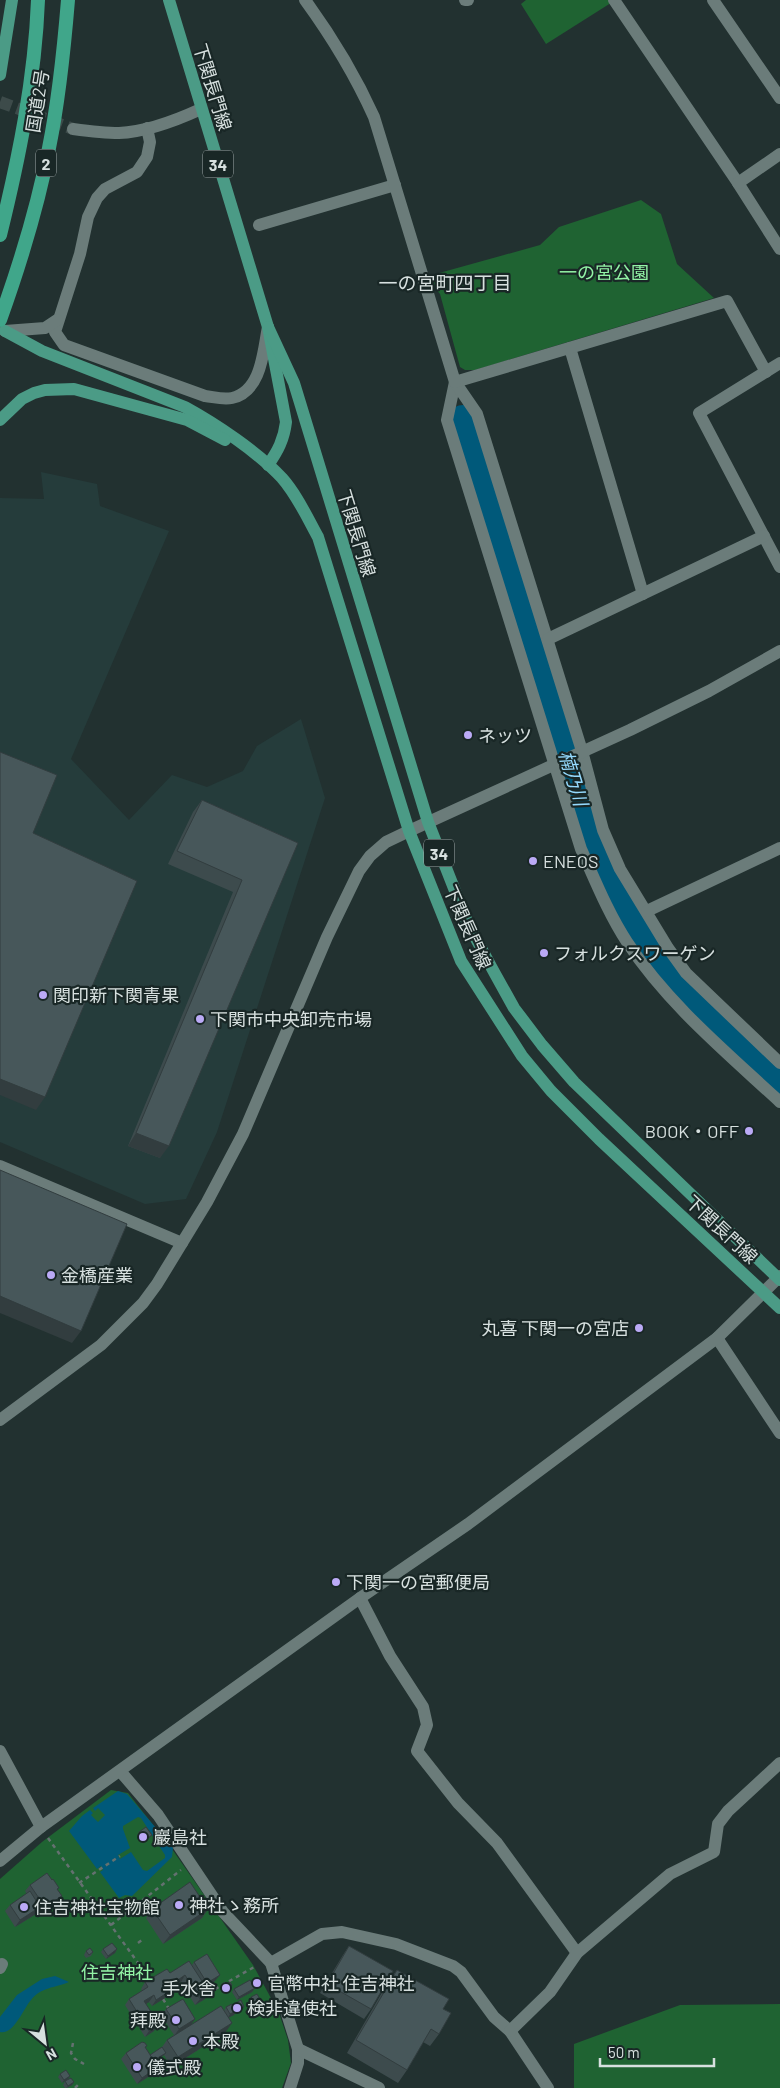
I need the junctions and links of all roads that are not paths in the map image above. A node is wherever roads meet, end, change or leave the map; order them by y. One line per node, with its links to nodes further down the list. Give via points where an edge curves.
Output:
1 (12, 0): 8 (main road)
2 (38, 0): 17 (highway, 国道2号 / 2, via 32,71 16,169)
3 (68, 0): 20 (highway, 国道2号 / 2, via 49,148)
4 (169, 0): 10 (main road, 下関長門線 / 34)
5 (304, 0): 15 (street, via 358,82 374,117)
6 (614, 0): 14 (street)
7 (713, 0): 9 (street)
8 (0, 75)
9 (780, 98)
10 (201, 109): 11 (street); 21 (main road, 下関長門線 / 34)
11 (147, 128): 12 (street, via 121,133); 19 (street, via 150,142 147,157 137,172 105,190 94,204)
12 (73, 129)
13 (780, 154): 14 (street)
14 (738, 183): 18 (street)
15 (395, 186): 16 (street); 25 (street)
16 (259, 225)
17 (0, 234)
18 (780, 250)
19 (58, 320): 20 (street, via 44,328); 21 (street, via 55,332 64,345 205,396 224,399 246,391 258,376)
20 (3, 326): 27 (main road, via 42,351 203,416)
21 (268, 327): 28 (main road, 下関長門線 / 34, via 286,422 282,443); 36 (main road, 下関長門線 / 34, via 294,383)
22 (570, 348): 24 (street, via 727,301); 25 (street); 31 (street)
23 (780, 363): 24 (street)
24 (766, 372): 29 (street, via 699,413)
25 (455, 382): 32 (street, via 477,414); 35 (street, via 447,420)
26 (0, 420): 27 (main road, via 22,399 34,393 74,389 187,420)
27 (256, 455): 28 (main road)
28 (268, 465): 37 (main road, 下関長門線 / 34, via 293,492 318,537)
29 (764, 536): 30 (street); 31 (street)
30 (780, 567)
31 (643, 594): 32 (street)
32 (548, 639): 34 (street)
33 (780, 652): 34 (street, via 709,691)
34 (580, 752): 35 (street); 39 (street, via 603,830 620,869)
35 (556, 763): 36 (street); 41 (street, via 581,849 627,942 674,1002)
36 (428, 822): 37 (street); 44 (main road, 下関長門線 / 34, via 468,924 514,1008 542,1046 574,1082)
37 (409, 831): 43 (street, via 386,842 359,871 327,937 243,1134); 45 (main road, 下関長門線 / 34, via 461,960 522,1056 551,1091 599,1139)
38 (780, 848): 39 (street)
39 (647, 911): 40 (street, via 686,973)
40 (780, 1063)
41 (780, 1102)
42 (0, 1166): 43 (street)
43 (182, 1243): 48 (street, via 157,1284 125,1322 101,1345)
44 (779, 1278): 45 (street)
45 (765, 1293): 46 (main road, 下関長門線 / 34); 47 (street)
46 (780, 1308)
47 (717, 1338): 49 (street); 50 (street, via 468,1524)
48 (0, 1420)
49 (780, 1433)
50 (360, 1598): 53 (street); 56 (street, via 390,1656 423,1707 428,1726 417,1751 458,1803 497,1843)
51 (0, 1751): 54 (street)
52 (780, 1762): 56 (street, via 718,1824 714,1852 670,1874)
53 (120, 1771): 54 (street); 57 (street, via 158,1815 223,1912)
54 (41, 1827): 55 (street)
55 (0, 1861)
56 (576, 1953): 58 (street, via 550,1992)
57 (272, 1963): 58 (street, via 322,1934 342,1932 396,1944 462,1972 494,2017); 59 (street)
58 (510, 2031): 62 (street)
59 (298, 2049): 60 (street, via 298,2063); 61 (street)
60 (290, 2088)
61 (379, 2088)
62 (548, 2088)

